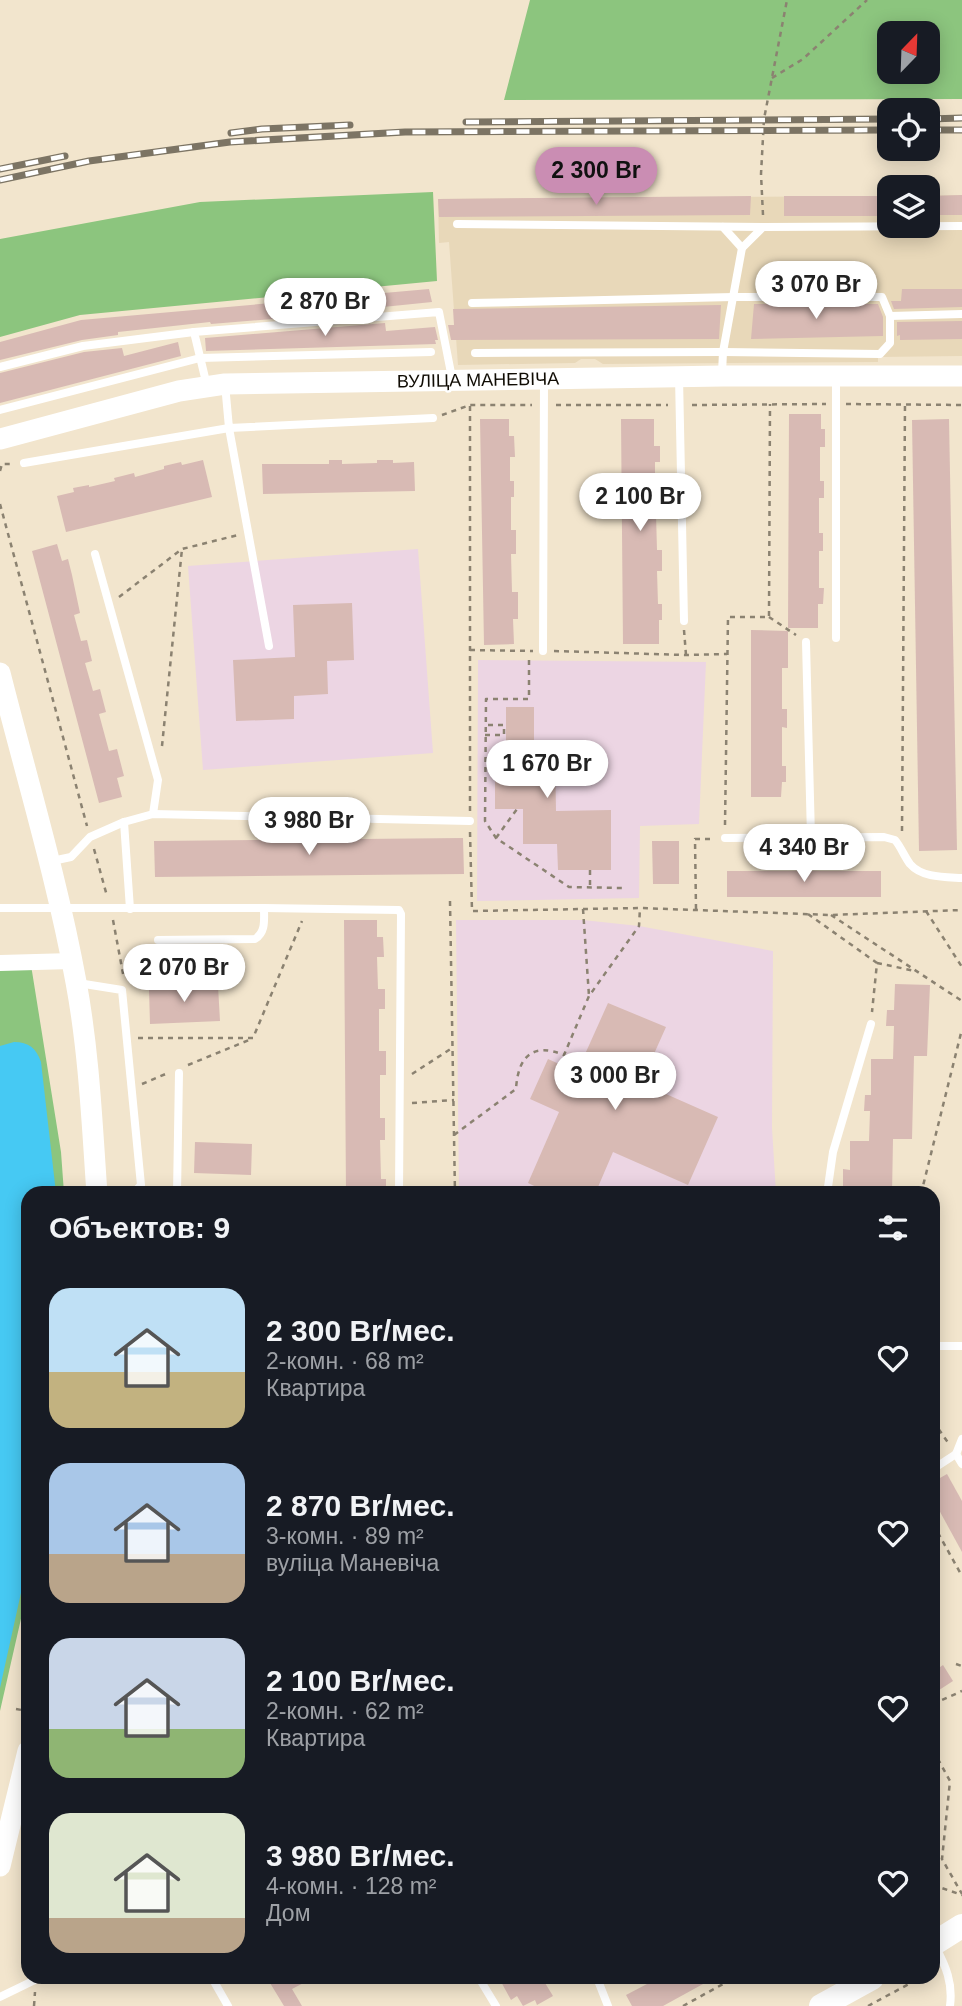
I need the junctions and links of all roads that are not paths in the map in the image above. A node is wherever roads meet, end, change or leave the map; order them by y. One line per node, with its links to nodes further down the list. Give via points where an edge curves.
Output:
1 (457, 224): 2 (lane)
2 (723, 226): 4 (lane); 5 (lane)
3 (962, 226): 4 (lane)
4 (764, 227): 5 (lane)
5 (742, 248): 6 (lane)
6 (733, 297): 7 (lane); 9 (lane, via 882,297); 12 (lane)
7 (472, 303)
8 (962, 314): 9 (lane)
9 (890, 316): 12 (lane, via 890,344 880,354)
10 (194, 332): 14 (lane); 15 (lane, via 83,346); 21 (lane, via 439,312)
11 (431, 352): 14 (lane)
12 (723, 352): 13 (lane); 16 (lane)
13 (475, 353)
14 (200, 358): 22 (lane); 23 (lane)
15 (0, 367)
16 (723, 376): 18 (street, ВУЛІЦА МАНЕВІЧА); 19 (street, ВУЛІЦА МАНЕВІЧА)
17 (962, 376): 19 (street, ВУЛІЦА МАНЕВІЧА)
18 (679, 377): 20 (street, ВУЛІЦА МАНЕВІЧА); 29 (lane)
19 (836, 377): 30 (lane)
20 (544, 378): 21 (street, ВУЛІЦА МАНЕВІЧА); 33 (lane)
21 (453, 380): 22 (street, ВУЛІЦА МАНЕВІЧА)
22 (216, 385): 25 (lane); 26 (street, ВУЛІЦА МАНЕВІЧА)
23 (0, 410)
24 (433, 418): 25 (lane)
25 (229, 428): 27 (lane); 32 (lane)
26 (0, 439)
27 (24, 463)
28 (94, 554): 36 (lane, via 158,780)
29 (684, 621)
30 (836, 638)
31 (806, 642): 39 (lane)
32 (269, 646)
33 (543, 651)
34 (0, 673): 35 (street)
35 (5, 710): 41 (street)
36 (153, 814): 37 (lane); 38 (lane)
37 (470, 821)
38 (124, 822): 41 (lane, via 90,837 71,856); 46 (lane)
39 (811, 837): 40 (lane); 42 (lane, via 884,837 895,840 909,864 919,871)
40 (725, 838)
41 (48, 862): 44 (street)
42 (962, 878)
43 (0, 908): 44 (lane)
44 (61, 908): 46 (lane); 48 (street)
45 (264, 908): 46 (lane); 47 (lane, via 261,936 255,939); 56 (lane, via 394,909 401,914)
46 (130, 909)
47 (158, 940)
48 (72, 961): 49 (street); 50 (street)
49 (0, 962)
50 (76, 983): 53 (street); 54 (lane, via 122,990)
51 (871, 1024): 57 (lane, via 833,1152)
52 (179, 1073): 55 (lane)
53 (96, 1186)
54 (140, 1186)
55 (177, 1186)
56 (400, 1186)
57 (828, 1186)
58 (940, 1346): 59 (lane)
59 (962, 1346)
60 (962, 1440): 61 (lane)
61 (956, 1454): 62 (lane); 63 (lane)
62 (940, 1464)
63 (962, 1464)
64 (21, 1775): 65 (street)
65 (3, 1836): 66 (street)
66 (0, 1866)
67 (962, 1926): 68 (main road)
68 (940, 1939)
69 (940, 1956): 80 (lane, via 949,1973)
70 (27, 1984): 75 (lane)
71 (215, 1984): 76 (lane)
72 (483, 1984): 77 (lane)
73 (599, 1984): 78 (lane)
74 (861, 1984): 79 (main road)
75 (0, 1997)
76 (228, 2006)
77 (496, 2006)
78 (608, 2006)
79 (821, 2006)
80 (950, 2006)

